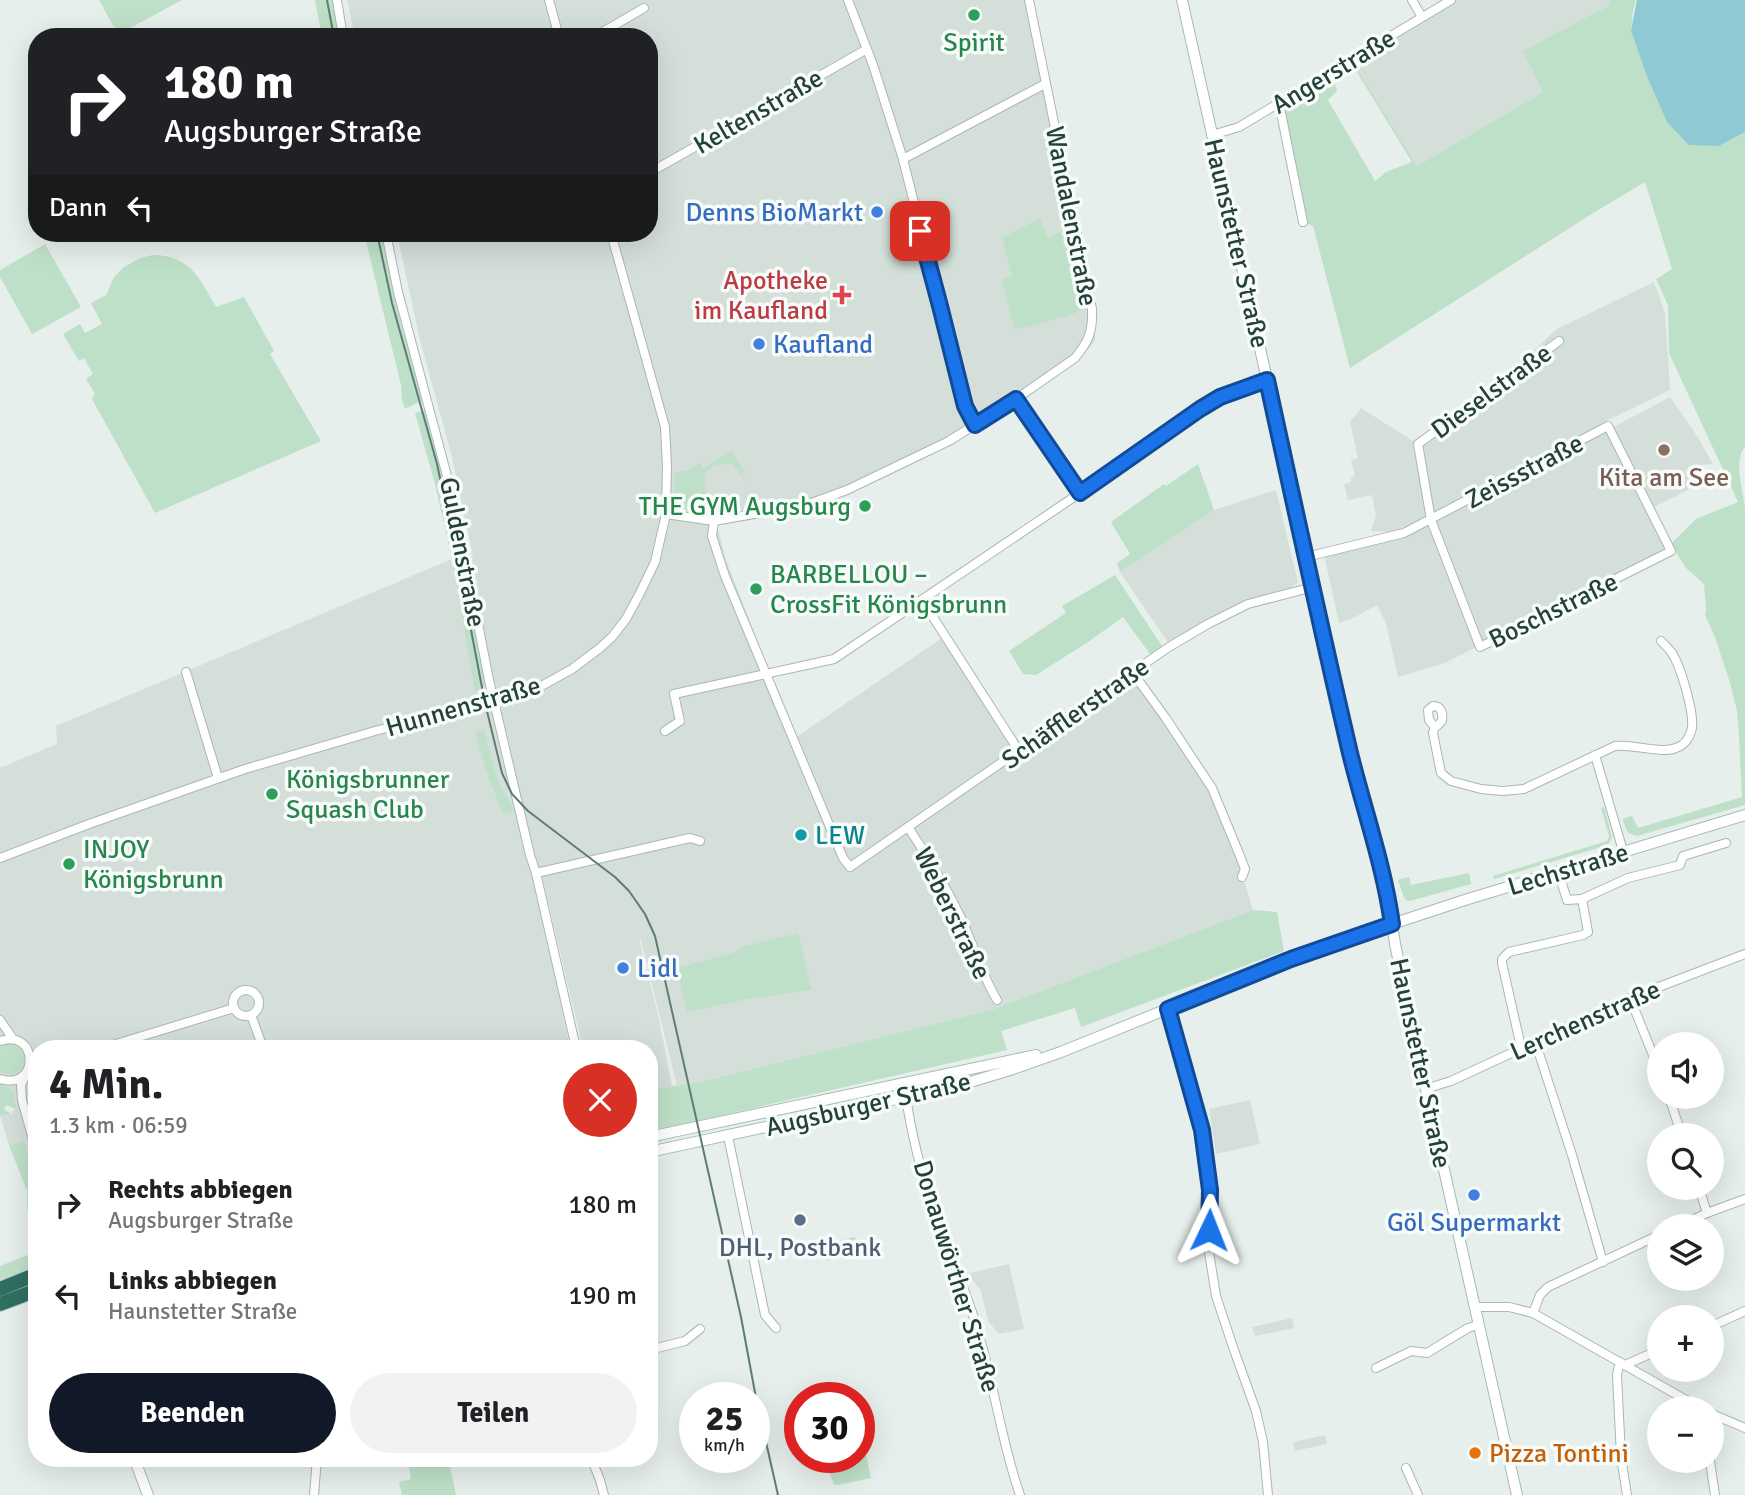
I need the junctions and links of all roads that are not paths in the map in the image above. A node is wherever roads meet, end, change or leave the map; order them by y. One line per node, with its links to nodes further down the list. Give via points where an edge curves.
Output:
1 (337, 0): 10 (street)
2 (549, 0): 11 (street)
3 (848, 0): 13 (street)
4 (1029, 0): 14 (street, Wandalenstraße)
5 (1182, 0): 16 (street, Haunstetter Straße)
6 (1412, 0): 9 (street)
7 (1451, 0): 9 (street, Angerstraße)
8 (644, 8): 12 (street)
9 (1422, 17): 15 (street, Angerstraße)
10 (342, 28)
11 (557, 28)
12 (610, 28)
13 (867, 49): 17 (street); 18 (street, Keltenstraße)
14 (1045, 84): 17 (street); 24 (street, Wandalenstraße, via 1093,321 1086,345 1075,358)
15 (1279, 103): 16 (street, Angerstraße, via 1239,127); 19 (street)
16 (1212, 135): 23 (street, Haunstetter Straße)
17 (903, 159): 25 (street, via 965,406)
18 (658, 168)
19 (1303, 222)
20 (388, 242): 38 (street, Guldenstraße, via 456,506)
21 (614, 242): 27 (street, Hunnenstraße, via 665,426)
22 (1559, 341): 28 (street, Dieselstraße, via 1418,444)
23 (1267, 380): 26 (street, via 1200,409); 31 (street, Haunstetter Straße)
24 (1016, 399): 25 (street, Wandalenstraße); 26 (street)
25 (975, 425): 29 (street, Wandalenstraße, via 847,490 806,505)
26 (1080, 493): 33 (street)
27 (666, 514): 29 (street, Wandalenstraße); 38 (street, Hunnenstraße, via 655,562 626,619 611,637 554,680)
28 (1431, 520): 30 (street, Zeissstraße, via 1608,426); 30 (street, Boschstraße, via 1480,647); 31 (street, Zeissstraße, via 1404,533)
29 (714, 521): 37 (street, via 714,547)
30 (1671, 551)
31 (1306, 556): 32 (street, Haunstetter Straße)
32 (1313, 587): 36 (street, Schäfflerstraße, via 1248,604 1174,644); 54 (street, Haunstetter Straße)
33 (922, 600): 37 (street, via 834,659); 41 (street)
34 (1661, 641): 42 (street, via 1682,678 1692,725 1688,738 1668,750 1625,745)
35 (186, 671): 43 (street)
36 (1133, 673): 41 (street, Schäfflerstraße); 52 (street, via 1212,788 1241,856)
37 (765, 674): 40 (street, via 674,694 680,721); 45 (street, Schäfflerstraße, via 850,867)
38 (494, 700): 43 (street, Hunnenstraße); 51 (street, Guldenstraße)
39 (1435, 726): 42 (street, via 1441,773 1451,781 1481,789 1524,789)
40 (665, 731)
41 (1019, 751): 45 (street, Schäfflerstraße)
42 (1595, 755): 48 (street)
43 (218, 778): 49 (street, Hunnenstraße)
44 (1745, 815): 48 (street, Lechstraße)
45 (908, 827): 57 (street, Weberstraße, via 943,882)
46 (700, 841): 51 (street, via 690,838)
47 (1726, 842): 53 (street, via 1683,856 1680,865 1628,878)
48 (1623, 851): 50 (street, Lechstraße)
49 (0, 858)
50 (1559, 871): 53 (street, via 1567,900); 54 (street, Lechstraße)
51 (536, 873): 65 (street, Guldenstraße)
52 (1242, 877)
53 (1581, 899): 70 (street, via 1588,932 1509,952 1502,959)
54 (1392, 924): 59 (street, Augsburger Straße); 74 (street, Haunstetter Straße)
55 (1745, 954): 56 (street, Lerchenstraße)
56 (1630, 998): 66 (street); 68 (street, Lerchenstraße)
57 (997, 1000)
58 (233, 1008): 60 (street, via 243,1016); 60 (street, via 236,995 251,991 259,1005); 63 (street)
59 (1168, 1009): 69 (street, Augsburger Straße); 113 (street, via 1202,1130 1216,1296 1256,1411)
60 (251, 1015): 64 (street)
61 (0, 1020): 62 (street)
62 (13, 1039): 67 (street); 71 (street)
63 (129, 1040)
64 (260, 1040)
65 (574, 1040)
66 (1647, 1040)
67 (0, 1041)
68 (1535, 1041): 70 (street, Lerchenstraße); 85 (street)
69 (1083, 1043): 75 (street, Augsburger Straße, via 1010,1070); 78 (street, Augsburger Straße)
70 (1521, 1047): 74 (street, Lerchenstraße)
71 (28, 1051)
72 (28, 1070): 73 (street, via 17,1079); 76 (street, via 21,1085)
73 (1, 1079): 76 (street)
74 (1425, 1089): 90 (street, Haunstetter Straße)
75 (906, 1097): 79 (street, Augsburger Straße); 112 (street, Donauwörther Straße, via 923,1175 978,1331)
76 (22, 1100): 77 (street)
77 (28, 1122)
78 (658, 1135)
79 (728, 1136): 80 (street, Augsburger Straße); 95 (street, via 765,1315)
80 (658, 1150)
81 (1745, 1199): 83 (street)
82 (1703, 1200): 83 (street)
83 (1707, 1213)
84 (1647, 1241): 85 (street)
85 (1603, 1262): 92 (street, via 1548,1287)
86 (28, 1278): 87 (highway)
87 (0, 1289)
88 (28, 1293): 89 (highway)
89 (0, 1304)
90 (1474, 1307): 92 (street, via 1509,1307); 94 (street, Haunstetter Straße)
91 (1745, 1311): 93 (street)
92 (1533, 1313): 99 (street)
93 (1724, 1321)
94 (1478, 1325): 100 (street, via 1427,1353 1411,1351); 115 (street, Haunstetter Straße)
95 (776, 1328)
96 (700, 1329): 97 (street, via 685,1341)
97 (658, 1348)
98 (1647, 1355): 99 (street)
99 (1622, 1364): 101 (street); 116 (street, via 1617,1375)
100 (1376, 1368)
101 (1679, 1396)
102 (1724, 1419): 103 (street)
103 (1745, 1428)
104 (137, 1467): 109 (street)
105 (316, 1467): 110 (street)
106 (595, 1467): 111 (street)
107 (1406, 1468): 114 (street)
108 (1712, 1473): 117 (street)
109 (148, 1495)
110 (313, 1495)
111 (604, 1495)
112 (1020, 1495)
113 (1268, 1495)
114 (1418, 1495)
115 (1517, 1495)
116 (1627, 1495)
117 (1715, 1495)

